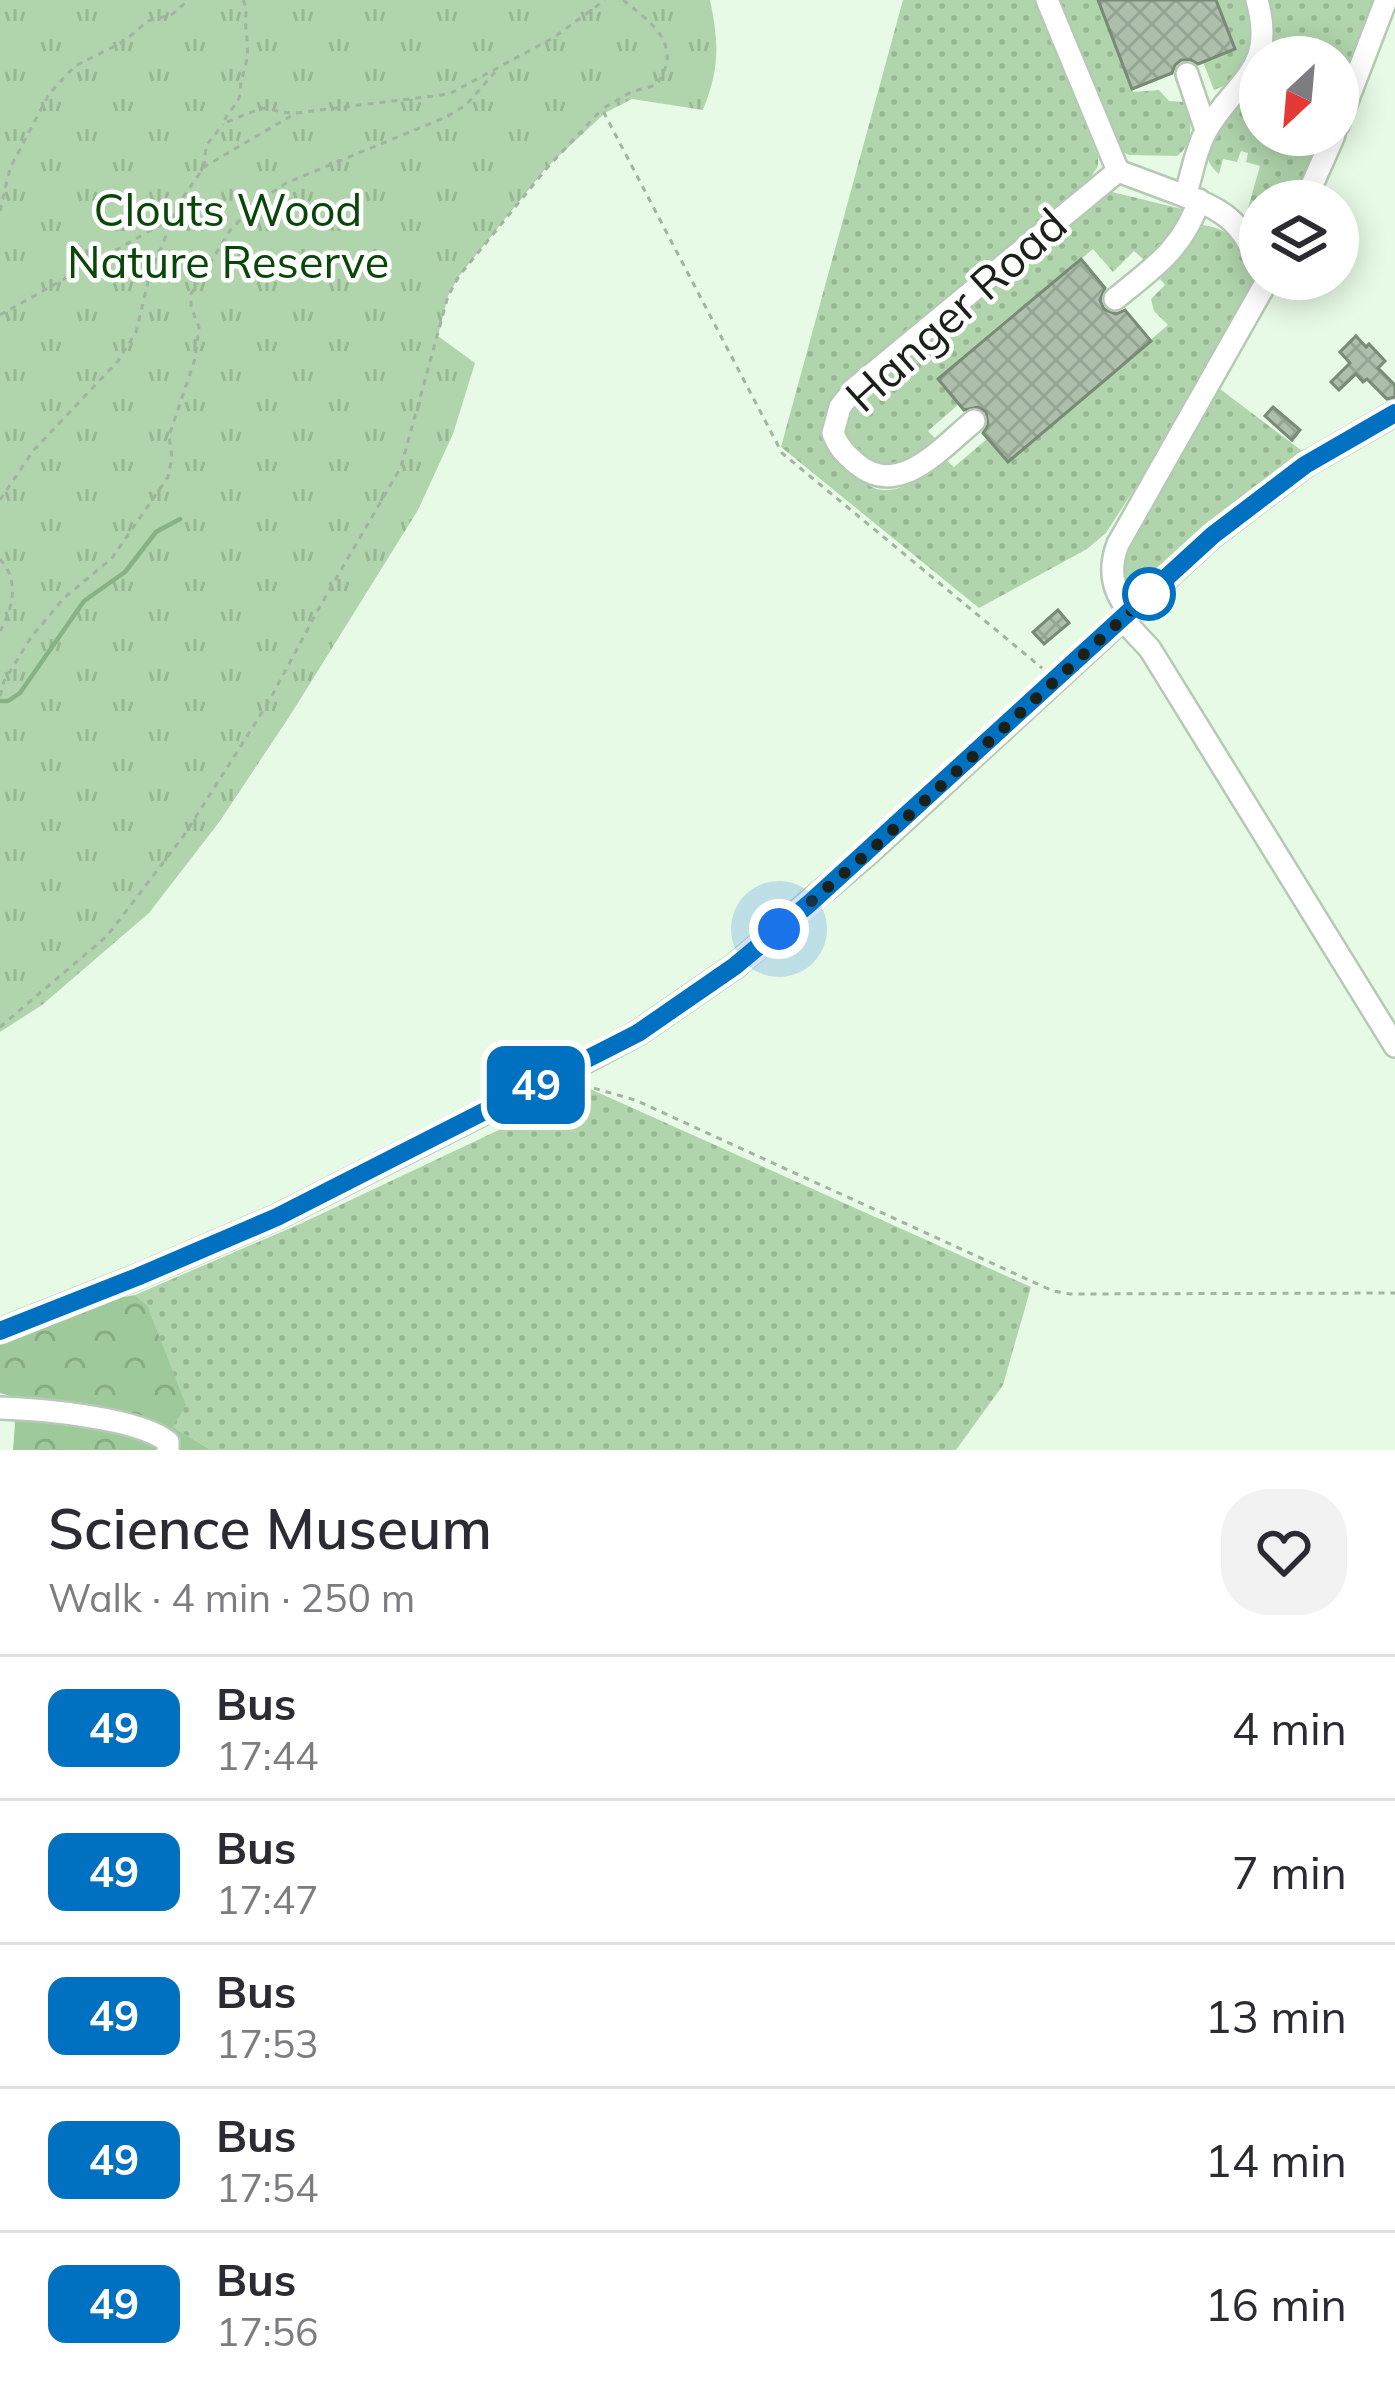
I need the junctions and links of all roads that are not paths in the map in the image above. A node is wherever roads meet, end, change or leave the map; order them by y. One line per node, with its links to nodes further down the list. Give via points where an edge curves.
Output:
1 (1048, 0): 7 (street)
2 (1257, 0): 6 (street, via 1263,31 1254,68)
3 (1386, 0): 4 (street)
4 (1359, 70)
5 (1187, 74): 6 (street)
6 (1206, 130): 8 (street)
7 (1118, 171): 8 (street); 13 (street, Hanger Road, via 855,388 833,433 863,469 892,478)
8 (1192, 198): 9 (street); 10 (street, via 1181,241)
9 (1239, 226)
10 (1115, 299)
11 (1252, 300): 14 (street, via 1118,544 1112,578)
12 (1395, 413): 14 (main road, via 1258,499)
13 (974, 421)
14 (1126, 615): 15 (street); 16 (main road, via 870,851 735,966 638,1033 277,1217)
15 (1395, 1046)
16 (0, 1331)
17 (0, 1408): 18 (street, via 154,1432)
18 (168, 1450)

